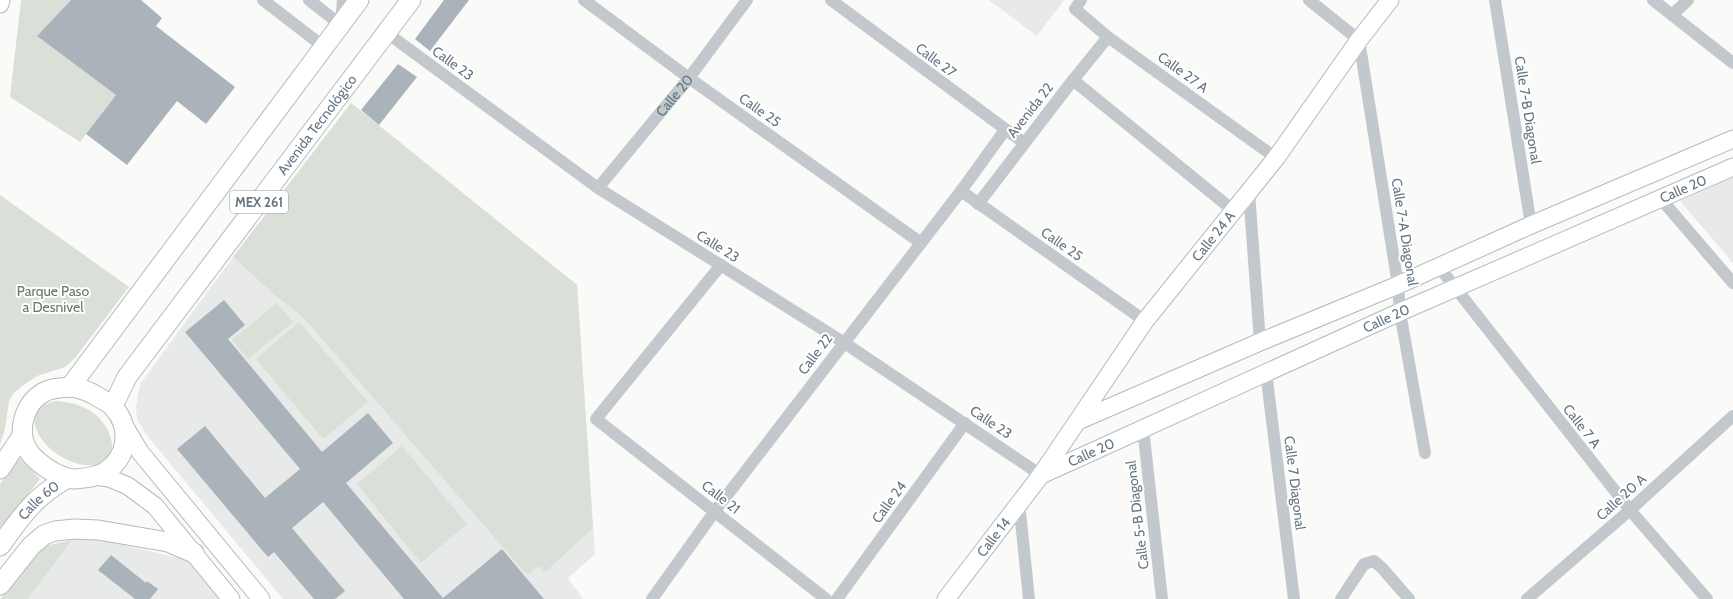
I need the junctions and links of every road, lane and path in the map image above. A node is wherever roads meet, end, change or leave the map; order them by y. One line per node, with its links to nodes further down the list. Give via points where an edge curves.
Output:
1 (1, 0): 15 (street)
2 (263, 0): 22 (street)
3 (309, 0): 18 (street)
4 (343, 0): 18 (street)
5 (359, 0): 18 (main road, MEX 261)
6 (411, 0): 19 (main road, Avenida Tecnológico / MEX 261)
7 (584, 0): 24 (street, Calle 25)
8 (747, 0): 24 (street, Calle 20)
9 (831, 0): 26 (street, Calle 27)
10 (1309, 0): 21 (street)
11 (1390, 0): 21 (street, Calle 24 A)
12 (1495, 0): 37 (street, Calle 7-B Diagonal)
13 (1653, 0): 17 (street)
14 (1688, 0): 17 (street)
15 (0, 4)
16 (1078, 4): 20 (street, Calle 27 A)
17 (1672, 14): 23 (street)
18 (341, 24): 22 (main road, MEX 261)
19 (387, 33): 31 (street, Calle 23); 50 (main road, Avenida Tecnológico / MEX 261, via 127,378)
20 (1108, 37): 25 (street, Avenida 22); 29 (street, Calle 27 A)
21 (1360, 40): 29 (street, Calle 24 A); 42 (street, Calle 7-A Diagonal)
22 (324, 47): 49 (main road, MEX 261)
23 (1733, 63)
24 (689, 78): 31 (street, Calle 20); 38 (street, Calle 25)
25 (1073, 80): 28 (street, Avenida 22); 36 (street)
26 (1006, 130): 28 (street, Calle 27); 32 (street, Calle 22)
27 (1733, 139): 37 (street, Calle 20)
28 (1024, 143): 35 (street, Avenida 22)
29 (1276, 158): 33 (street, Calle 24 A)
30 (1733, 167): 34 (street, Calle 20)
31 (598, 188): 39 (street, Calle 23)
32 (961, 191): 35 (street, Calle 25); 38 (street, Calle 22)
33 (1249, 192): 36 (street, Calle 24 A); 47 (street)
34 (1661, 199): 41 (street); 43 (street, Calle 20)
35 (978, 204): 45 (street, Calle 25)
36 (1234, 211): 45 (street, Calle 24 A)
37 (1531, 225): 40 (street, Calle 20)
38 (921, 243): 46 (street, Calle 22)
39 (720, 265): 46 (street, Calle 23); 64 (street, Calle 21, via 596,419)
40 (1439, 267): 42 (street, Calle 20); 43 (street, Calle 7 A)
41 (1733, 283)
42 (1398, 285): 44 (street, Calle 7-A Diagonal); 47 (street, Calle 20)
43 (1455, 289): 44 (street, Calle 20); 63 (street, Calle 7 A)
44 (1400, 312): 48 (street, Calle 20); 57 (street, Calle 7-A Diagonal)
45 (1145, 322): 52 (street, Calle 24 A)
46 (843, 342): 53 (street, Calle 23); 64 (street, Calle 22)
47 (1260, 342): 52 (street, Calle 20)
48 (1266, 372): 55 (street, Calle 20); 76 (street, Calle 7 Diagonal)
49 (70, 387): 50 (main road, via 89,391); 56 (main road, via 53,388 32,402 22,425)
50 (113, 406): 54 (main road)
51 (1733, 416): 63 (street, Calle 20 A)
52 (1078, 421): 59 (street, Calle 24 A)
53 (965, 423): 59 (street, Calle 23); 72 (street, Calle 24)
54 (124, 425): 60 (main road, via 124,450 111,467); 69 (street, via 146,459)
55 (1143, 428): 59 (street, Calle 20); 75 (street, Calle 5-B Diagonal)
56 (22, 436): 58 (main road); 61 (main road, via 29,452 37,461)
57 (1425, 453)
58 (0, 469)
59 (1041, 475): 62 (street, Calle 14)
60 (95, 476): 61 (main road); 66 (street, via 109,478 128,486 155,506)
61 (66, 479): 65 (main road, Calle 60, via 30,506)
62 (1019, 502): 73 (street, Calle 14); 74 (street)
63 (1630, 510): 79 (street, Calle 20 A); 80 (street, Calle 7 A)
64 (715, 511): 70 (street, Calle 22); 71 (street, Calle 21)
65 (0, 546)
66 (194, 553): 67 (main road, via 168,542 98,530 55,531 44,535 31,546); 68 (street)
67 (0, 585)
68 (232, 599)
69 (261, 599)
70 (652, 599)
71 (826, 599)
72 (837, 599)
73 (946, 599)
74 (1029, 599)
75 (1162, 599)
76 (1294, 599)
77 (1341, 599): 78 (street, via 1364,564 1374,561)
78 (1409, 599)
79 (1527, 599)
80 (1707, 599)

